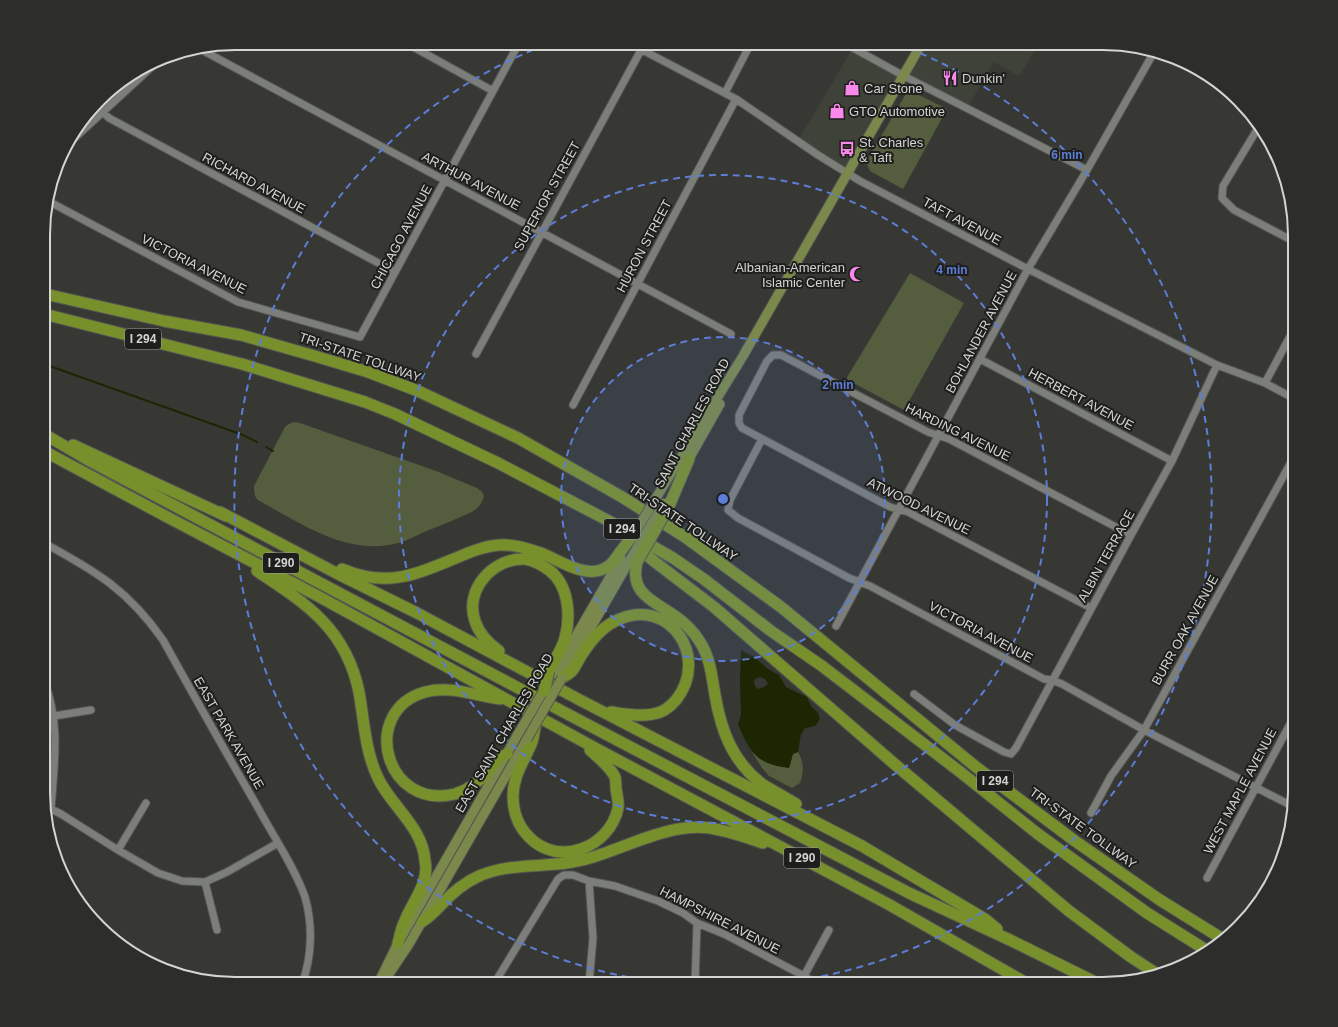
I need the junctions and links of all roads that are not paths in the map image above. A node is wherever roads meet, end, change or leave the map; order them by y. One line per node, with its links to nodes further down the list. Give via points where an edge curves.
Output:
1 (419, 50): 11 (street)
2 (515, 50): 11 (street, CHICAGO AVENUE)
3 (641, 50): 12 (street, TAFT AVENUE); 21 (street, SUPERIOR STREET)
4 (747, 50): 12 (street)
5 (856, 50): 10 (street)
6 (918, 50): 10 (main road, SAINT CHARLES ROAD)
7 (207, 53): 19 (street, ARTHUR AVENUE)
8 (1152, 56): 17 (street, BOHLANDER AVENUE)
9 (143, 75): 14 (street)
10 (902, 76): 17 (street); 18 (main road, SAINT CHARLES ROAD)
11 (493, 90): 19 (street, CHICAGO AVENUE)
12 (725, 93): 13 (street, TAFT AVENUE)
13 (736, 99): 18 (street, TAFT AVENUE); 25 (street, HURON STREET)
14 (103, 112): 16 (street); 24 (street, RICHARD AVENUE, via 109,118)
15 (1256, 131): 22 (street, via 1223,186 1222,198 1234,210)
16 (81, 132)
17 (1087, 170): 23 (street, BOHLANDER AVENUE)
18 (847, 172): 23 (street, TAFT AVENUE); 32 (main road, SAINT CHARLES ROAD)
19 (445, 180): 21 (street, ARTHUR AVENUE); 24 (street, CHICAGO AVENUE)
20 (53, 204): 29 (street, VICTORIA AVENUE, via 238,302)
21 (541, 232): 25 (street, ARTHUR AVENUE); 31 (street, SUPERIOR STREET)
22 (1288, 238)
23 (1028, 269): 33 (street, BOHLANDER AVENUE); 34 (street, TAFT AVENUE)
24 (395, 272): 29 (street, CHICAGO AVENUE)
25 (637, 284): 28 (street, ARTHUR AVENUE); 37 (street, HURON STREET)
26 (50, 295): 92 (highway, TRI-STATE TOLLWAY / I 294, via 241,335 318,356 418,391 518,438 622,497 685,537 781,608 976,766 1075,841 1160,900)
27 (50, 316): 50 (highway, I 294, via 242,364 365,402 498,463)
28 (731, 334)
29 (360, 337)
30 (1288, 340): 35 (street)
31 (476, 354)
32 (743, 356): 44 (main road, SAINT CHARLES ROAD); 47 (main road, SAINT CHARLES ROAD)
33 (980, 359): 39 (street, BOHLANDER AVENUE); 45 (street, HERBERT AVENUE)
34 (1217, 365): 35 (street, TAFT AVENUE); 45 (street, ALBIN TERRACE)
35 (1265, 383): 36 (street, TAFT AVENUE)
36 (1288, 395)
37 (573, 405)
38 (739, 423): 39 (street, HARDING AVENUE, via 739,415 767,361 773,355 781,355 928,432); 42 (street, ATWOOD AVENUE, via 742,428)
39 (939, 435): 48 (street, BOHLANDER AVENUE); 53 (street, HARDING AVENUE)
40 (50, 436): 49 (highway)
41 (50, 438): 93 (highway, I 290, via 582,722 909,893)
42 (762, 439): 48 (street, ATWOOD AVENUE, via 890,507); 56 (street, VICTORIA AVENUE, via 730,500 728,510)
43 (50, 454): 51 (highway, I 290)
44 (689, 459): 47 (highway)
45 (1172, 461): 53 (street, ALBIN TERRACE)
46 (1288, 468): 71 (street, BURR OAK AVENUE)
47 (663, 502): 52 (main road, bridge); 55 (highway, bridge)
48 (899, 509): 56 (street, BOHLANDER AVENUE); 57 (street, ATWOOD AVENUE)
49 (220, 512): 55 (highway, via 340,568 376,578 406,577 484,547 501,545 530,550 592,572); 59 (highway)
50 (607, 520): 95 (highway, I 294, via 673,558 705,580 771,631 822,666 1038,834 1147,913); 96 (highway, via 655,562 714,607 1069,911)
51 (196, 532): 64 (highway, I 290); 94 (highway, via 311,609 346,652 356,678 374,769 415,832 422,845 425,859 426,877 404,922)
52 (634, 534): 55 (highway, bridge)
53 (1131, 535): 57 (street, ALBIN TERRACE)
54 (50, 546): 81 (street, EAST PARK AVENUE, via 91,569 115,586 132,601 151,624 163,640)
55 (628, 556): 60 (main road, EAST SAINT CHARLES ROAD); 82 (highway, via 641,592 685,624 701,644 708,658 723,731 743,765 762,784 851,834)
56 (860, 582): 58 (street, BOHLANDER AVENUE); 61 (street, VICTORIA AVENUE, via 1044,679)
57 (1092, 608): 61 (street, ALBIN TERRACE)
58 (836, 626)
59 (522, 668): 60 (highway, via 481,635 474,620 472,606 482,580 492,570 506,562 524,559 540,564 553,573 566,596 568,616 565,638); 67 (highway)
60 (555, 674): 62 (highway, bridge); 67 (highway, via 572,671 595,636 621,618 647,615 671,627 681,637 689,659 686,685 672,704 654,714 630,715); 69 (main road, EAST SAINT CHARLES ROAD, bridge)
61 (1052, 680): 63 (street, ALBIN TERRACE, via 1011,754 955,725); 71 (street, VICTORIA AVENUE)
62 (544, 690): 74 (main road, EAST SAINT CHARLES ROAD, bridge)
63 (914, 694)
64 (507, 700): 72 (highway, I 290); 74 (highway, via 449,690 425,692 411,699 398,711 390,724 387,742 389,760 402,780 418,791 433,795 451,795 469,788 480,780 498,758)
65 (50, 702): 68 (street)
66 (91, 710): 68 (street)
67 (603, 711): 82 (highway)
68 (54, 716): 76 (street, via 56,742)
69 (536, 723): 73 (highway, bridge)
70 (1288, 728): 75 (street, WEST MAPLE AVENUE)
71 (1144, 730): 75 (street, VICTORIA AVENUE); 80 (street, BURR OAK AVENUE, via 1111,776)
72 (573, 736): 73 (highway, via 602,760 615,777 619,806 612,826 595,843 571,852 552,851 536,844 527,836 516,818 513,804 514,781); 84 (highway, I 290)
73 (529, 740): 88 (main road, EAST SAINT CHARLES ROAD)
74 (507, 754): 94 (main road, EAST SAINT CHARLES ROAD)
75 (1256, 787): 78 (street, VICTORIA AVENUE); 85 (street, WEST MAPLE AVENUE)
76 (50, 792)
77 (146, 803): 83 (street)
78 (1288, 804)
79 (51, 810): 83 (street)
80 (1091, 813)
81 (278, 843): 86 (street); 97 (street, EAST PARK AVENUE, via 305,898 310,945)
82 (862, 846): 93 (highway, via 985,919)
83 (118, 850): 86 (street, via 166,876)
84 (816, 865): 88 (highway, via 749,838 710,828 678,829 582,860 488,872 460,887 431,916); 105 (highway, I 290)
85 (1207, 878)
86 (205, 882): 90 (street)
87 (589, 882): 89 (street, HAMPSHIRE AVENUE, via 632,891 679,911); 100 (street, HAMPSHIRE AVENUE, via 573,874 558,879); 101 (street, via 593,938)
88 (422, 921): 99 (main road, EAST SAINT CHARLES ROAD)
89 (697, 923): 102 (street); 103 (street, HAMPSHIRE AVENUE, via 724,934)
90 (217, 930)
91 (829, 930): 104 (street)
92 (1218, 936)
93 (1010, 940): 106 (highway, I 290)
94 (398, 943): 98 (main road, EAST SAINT CHARLES ROAD)
95 (1203, 948)
96 (1152, 971)
97 (304, 977)
98 (381, 977)
99 (387, 977)
100 (498, 977)
101 (590, 977)
102 (695, 977)
103 (799, 977)
104 (806, 977)
105 (1016, 977)
106 (1085, 977)

